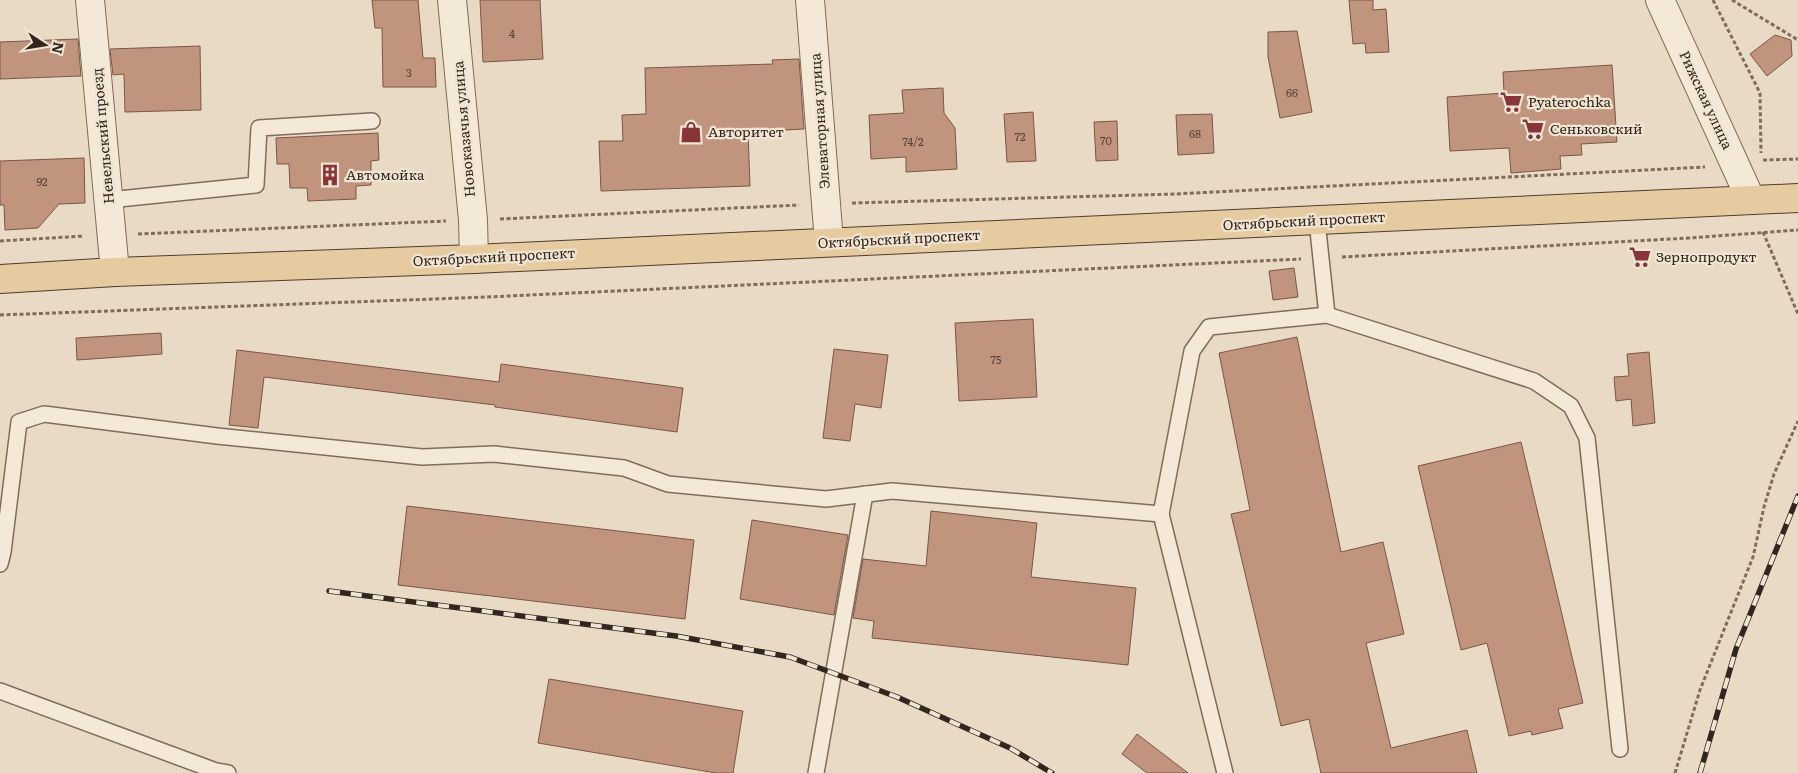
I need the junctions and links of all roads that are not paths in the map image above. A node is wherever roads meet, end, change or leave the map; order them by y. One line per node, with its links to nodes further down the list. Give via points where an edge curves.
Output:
1 (90, 0): 7 (street, Невельский проезд)
2 (452, 0): 11 (street, Новоказачья улица)
3 (810, 0): 10 (street, Элеваторная улица)
4 (1660, 0): 8 (street, Рижская улица)
5 (372, 121): 7 (lane, via 259,128 256,185)
6 (1798, 198): 8 (main road, Октябрьский проспект)
7 (109, 200): 12 (street, Невельский проезд)
8 (1751, 200): 9 (main road, Октябрьский проспект)
9 (1317, 221): 10 (main road, Октябрьский проспект); 14 (lane)
10 (829, 242): 11 (main road, Октябрьский проспект)
11 (474, 259): 12 (main road, Октябрьский проспект)
12 (115, 272): 13 (main road, Октябрьский проспект)
13 (0, 279)
14 (1327, 315): 16 (lane, via 1209,327 1192,351); 19 (lane, via 1534,381 1571,406 1587,438)
15 (865, 494): 16 (lane, via 892,491); 17 (lane, via 826,499 668,484 624,468 494,454 422,457 44,414 19,422); 21 (lane)
16 (1162, 514): 22 (lane)
17 (0, 564)
18 (0, 691): 20 (lane)
19 (1620, 749)
20 (228, 773)
21 (816, 773)
22 (1225, 773)

